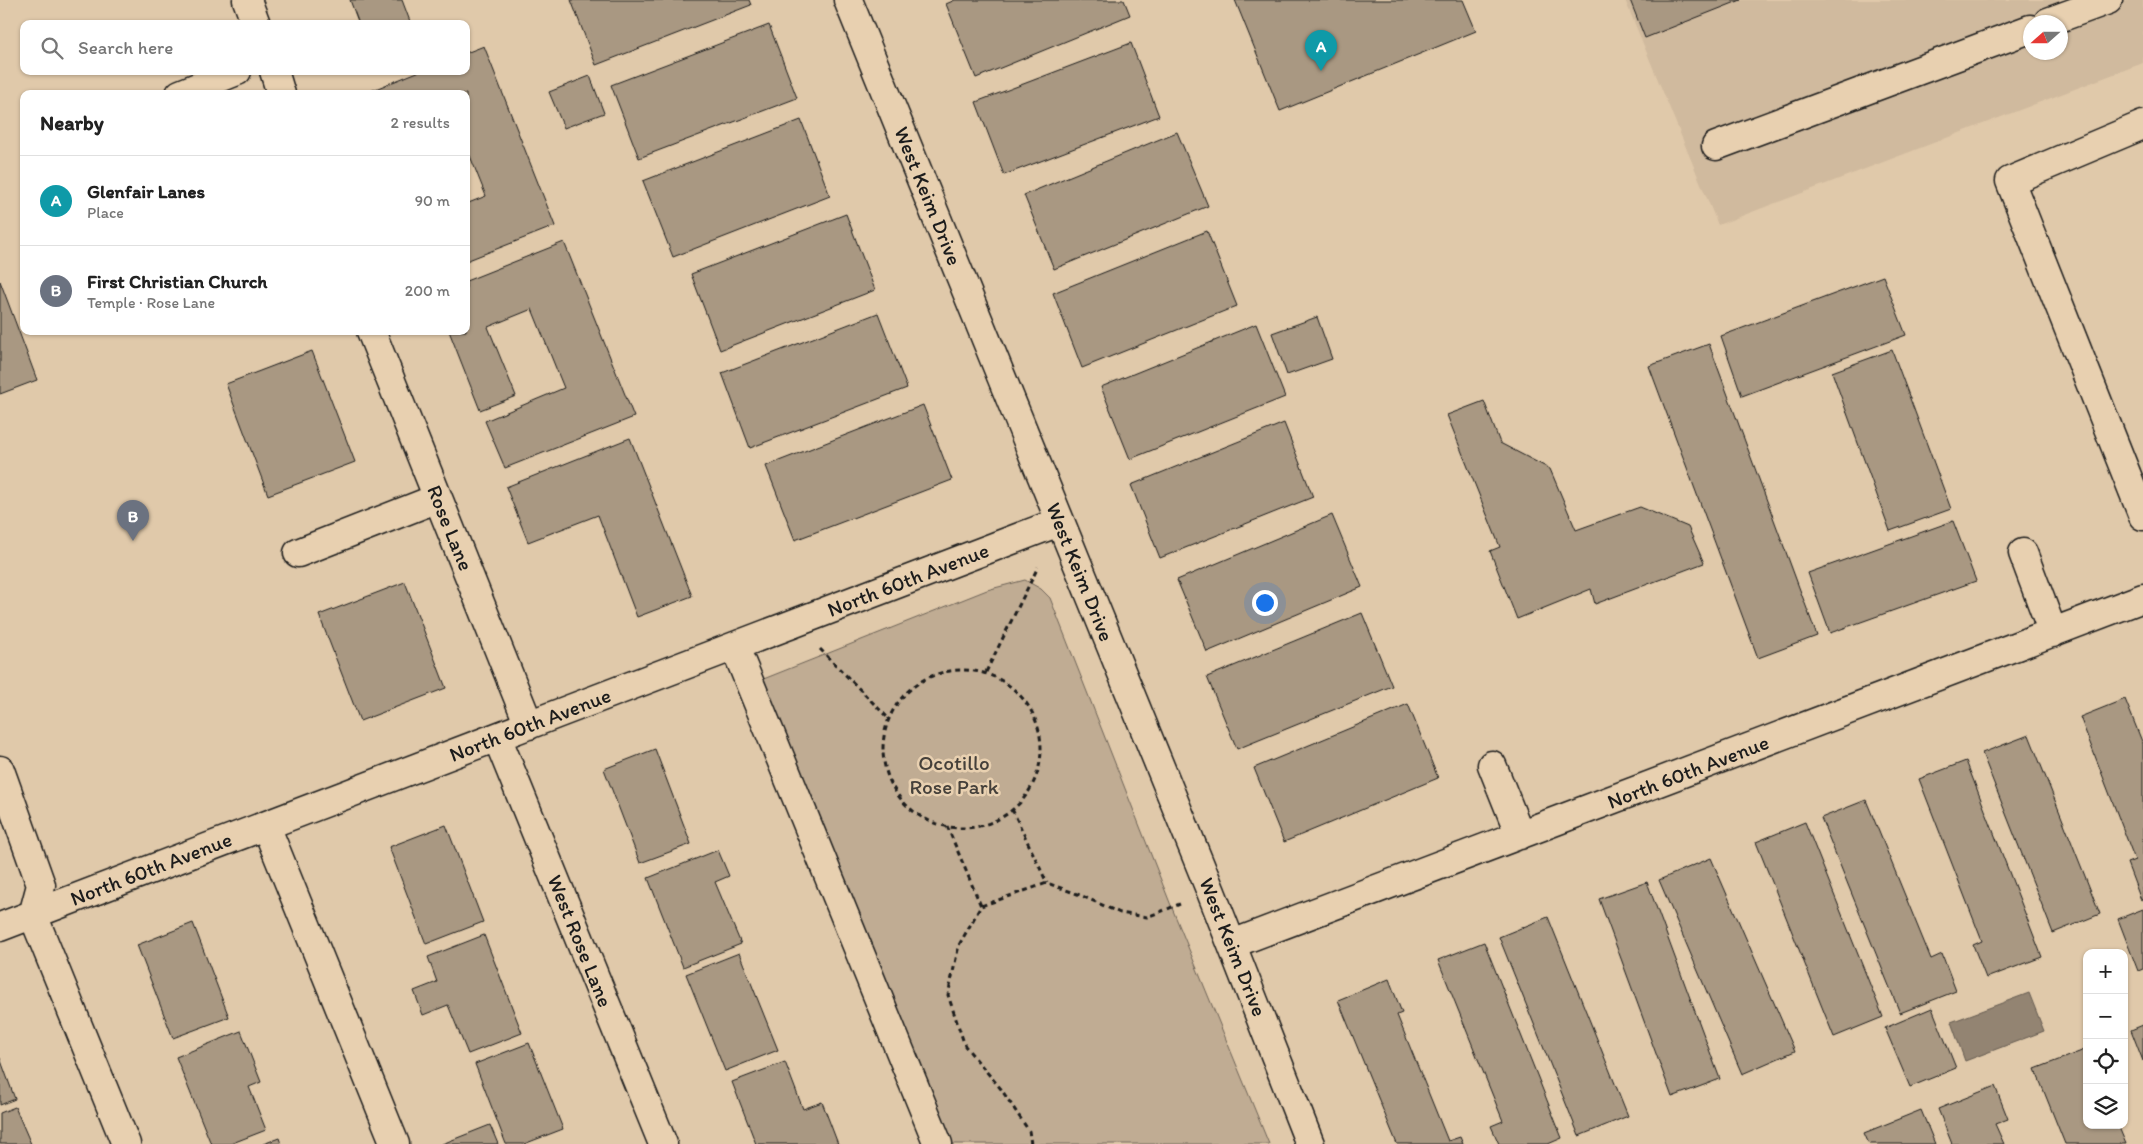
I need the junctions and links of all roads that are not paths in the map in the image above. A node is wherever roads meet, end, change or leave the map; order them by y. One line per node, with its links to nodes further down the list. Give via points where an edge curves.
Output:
1 (247, 0): 5 (street)
2 (848, 0): 16 (street, West Keim Drive)
3 (2108, 0): 4 (street)
4 (2067, 15)
5 (254, 20)
6 (2023, 32): 12 (street)
7 (227, 75): 9 (street)
8 (275, 75): 10 (street)
9 (190, 90)
10 (280, 90)
11 (2143, 125): 15 (street, via 2010,181)
12 (1716, 146)
13 (373, 335): 14 (street, Rose Lane)
14 (438, 498): 17 (street); 22 (street, Rose Lane)
15 (2143, 516)
16 (1060, 522): 21 (street, North 60th Avenue); 30 (street, West Keim Drive)
17 (298, 553)
18 (2023, 553): 20 (street)
19 (2143, 598): 20 (street, North 60th Avenue)
20 (2053, 633): 27 (street, North 60th Avenue)
21 (735, 647): 22 (street, North 60th Avenue); 34 (street)
22 (529, 725): 23 (street, North 60th Avenue)
23 (497, 737): 26 (street, North 60th Avenue); 33 (street, West Rose Lane)
24 (1492, 764): 27 (street)
25 (0, 770): 28 (street, via 41,885)
26 (266, 826): 28 (street, North 60th Avenue); 32 (street)
27 (1520, 835): 30 (street, North 60th Avenue)
28 (33, 915): 29 (street, North 60th Avenue); 31 (street)
29 (0, 927)
30 (1232, 944): 35 (street, West Keim Drive)
31 (126, 1144)
32 (395, 1144)
33 (663, 1144)
34 (938, 1144)
35 (1310, 1144)

